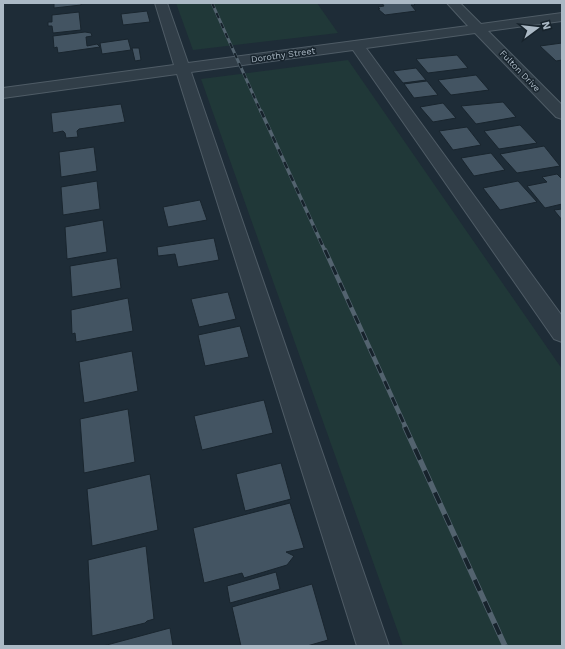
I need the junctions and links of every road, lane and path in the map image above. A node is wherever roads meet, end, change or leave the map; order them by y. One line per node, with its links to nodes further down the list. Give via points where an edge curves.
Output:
1 (161, 3): 6 (street)
2 (453, 3): 4 (street, Fulton Drive)
3 (562, 17): 4 (street, Dorothy Street)
4 (479, 28): 5 (street, Dorothy Street); 8 (street, Fulton Drive)
5 (357, 45): 6 (street, Dorothy Street); 9 (street)
6 (183, 69): 7 (street, Dorothy Street); 10 (street)
7 (3, 93)
8 (559, 107)
9 (562, 333)
10 (373, 646)

